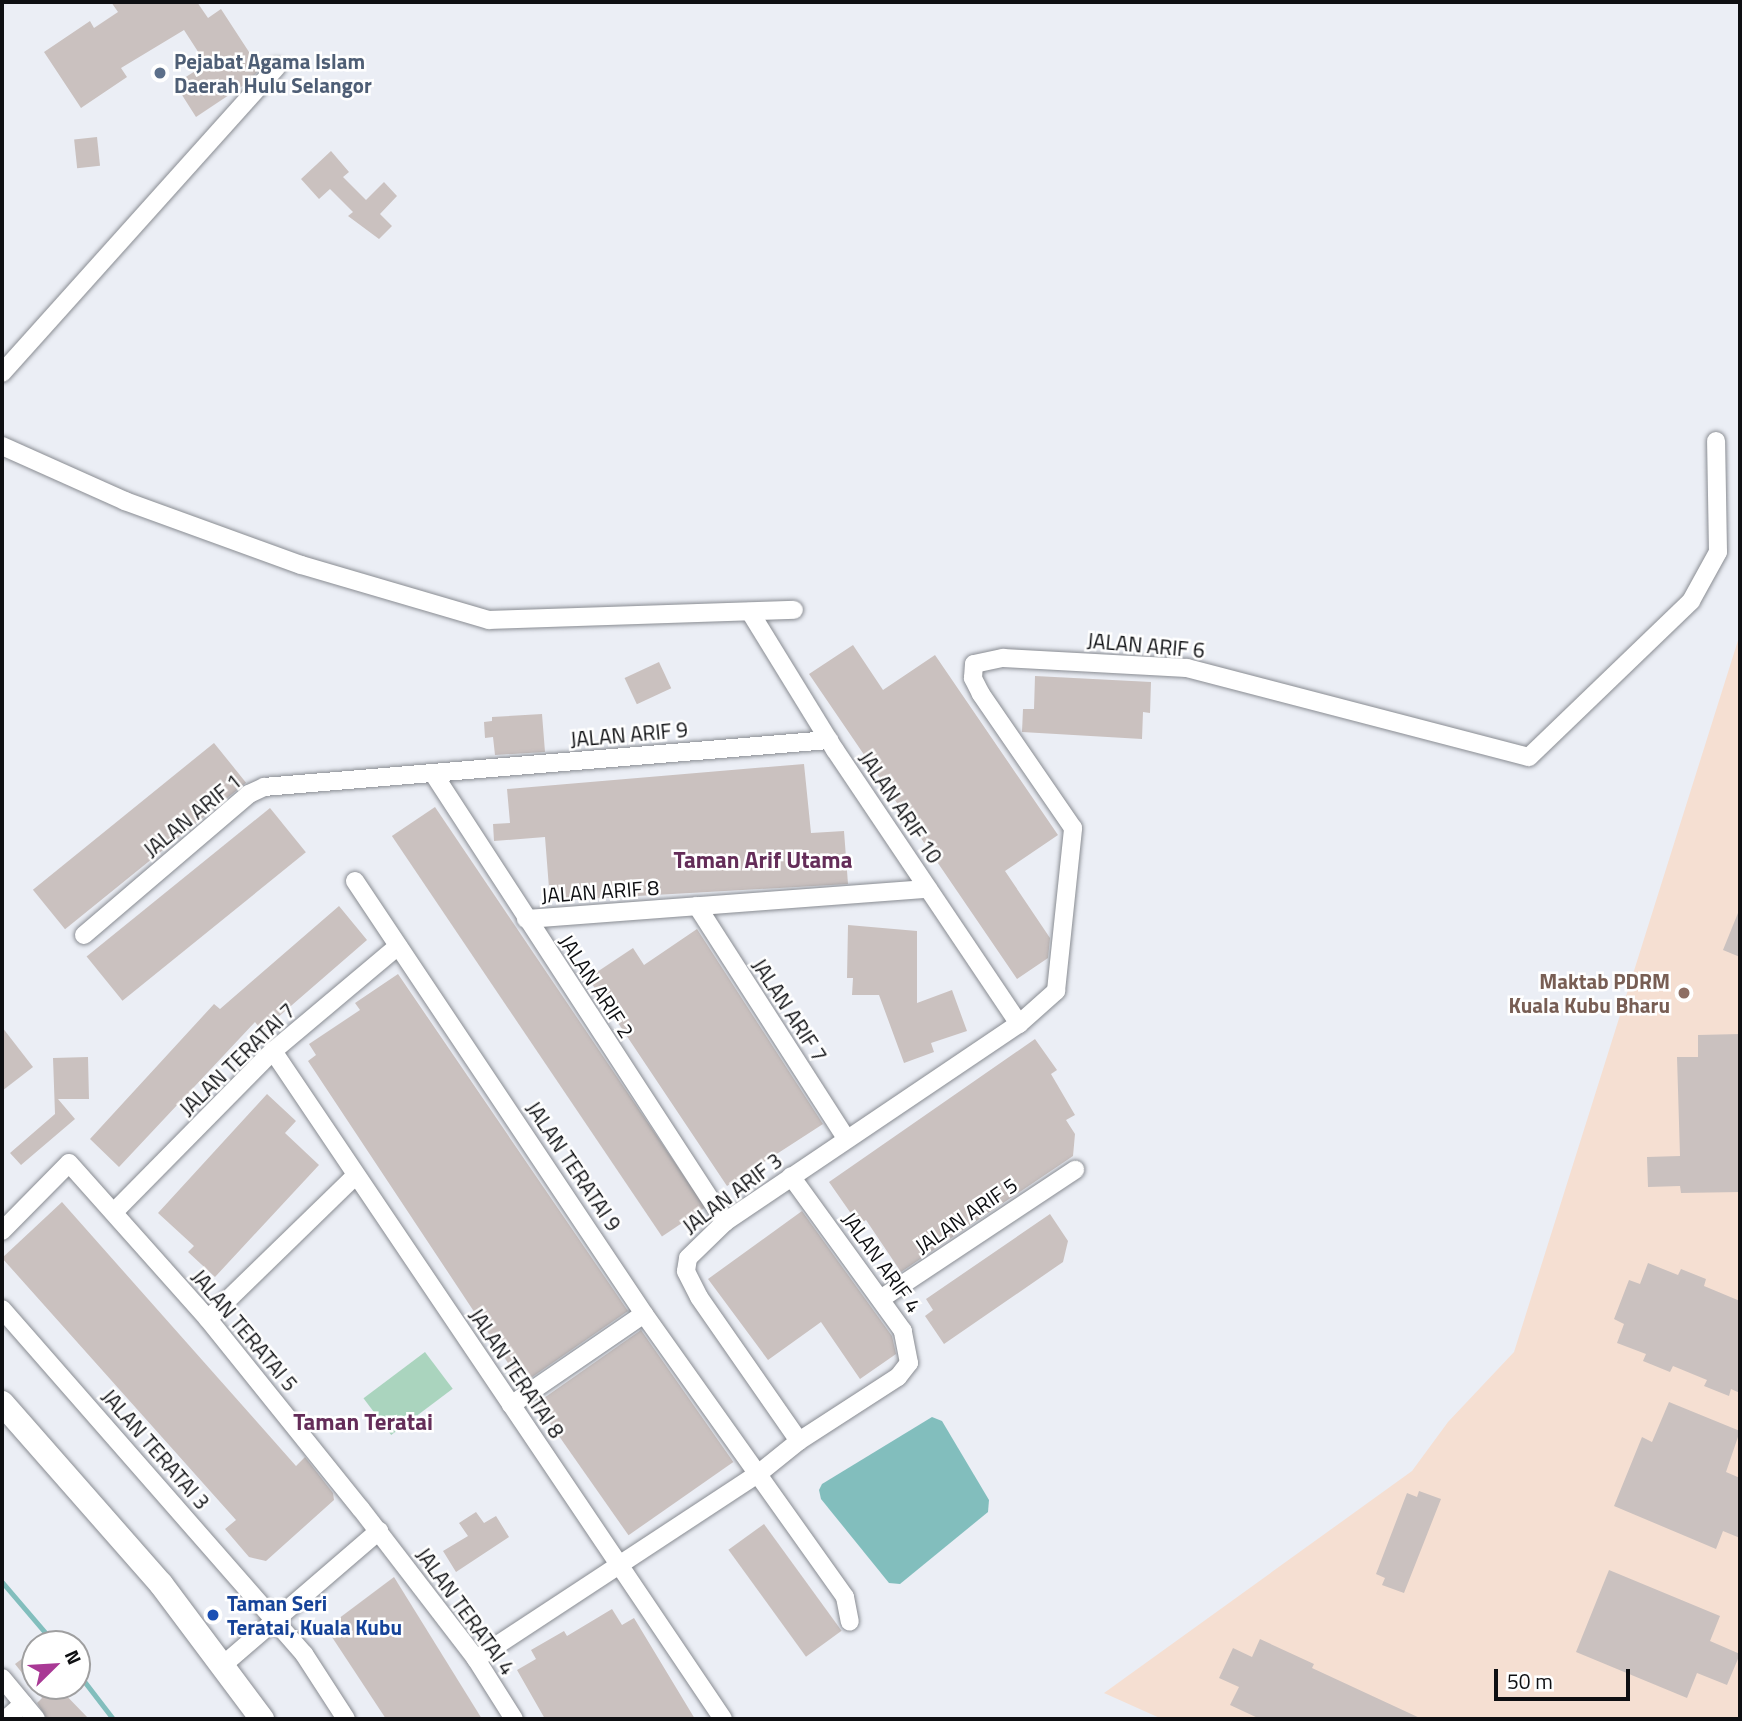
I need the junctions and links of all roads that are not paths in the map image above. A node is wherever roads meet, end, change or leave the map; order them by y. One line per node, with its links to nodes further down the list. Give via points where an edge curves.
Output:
1 (277, 67): 2 (street)
2 (2, 373)
3 (1716, 441): 15 (street, JALAN ARIF 6, via 1718,552 1691,601 1529,757 1187,668 1003,658 974,664 973,678 981,694 1073,828 1056,991)
4 (2, 446): 6 (street, via 125,501 276,556 489,620)
5 (794, 610): 6 (street)
6 (750, 612): 7 (street, JALAN ARIF 10)
7 (829, 740): 8 (street, JALAN ARIF 9); 10 (street, JALAN ARIF 10)
8 (433, 773): 12 (street, JALAN ARIF 2); 13 (street, JALAN ARIF 1, via 264,787 249,794)
9 (355, 881): 14 (street, JALAN TERATAI 9)
10 (928, 889): 11 (street, JALAN ARIF 8); 15 (street, JALAN ARIF 10)
11 (697, 906): 12 (street, JALAN ARIF 8); 17 (street, JALAN ARIF 7)
12 (526, 919): 22 (street, JALAN ARIF 2)
13 (84, 935)
14 (398, 946): 16 (street, JALAN TERATAI 7); 26 (street, JALAN TERATAI 9)
15 (1018, 1024): 17 (street, JALAN ARIF 6)
16 (273, 1051): 19 (street, JALAN TERATAI 8); 21 (street, JALAN TERATAI 7)
17 (846, 1138): 20 (street, JALAN ARIF 3)
18 (1075, 1170): 24 (street, JALAN ARIF 5)
19 (356, 1175): 27 (street); 29 (street, JALAN TERATAI 8)
20 (791, 1176): 22 (street, JALAN ARIF 3); 24 (street, JALAN ARIF 4)
21 (114, 1213): 23 (street, JALAN TERATAI 5, via 69,1163); 27 (street, JALAN TERATAI 5)
22 (725, 1222): 30 (street, JALAN ARIF 3, via 696,1245 686,1271)
23 (2, 1231)
24 (882, 1298): 30 (street, JALAN ARIF 4, via 903,1332 909,1363 898,1377)
25 (2, 1308): 34 (street, JALAN TERATAI 3)
26 (644, 1314): 29 (street); 31 (street, JALAN TERATAI 9)
27 (208, 1319): 32 (street, JALAN TERATAI 5)
28 (2, 1402): 37 (main road, via 161,1584)
29 (511, 1405): 33 (street, JALAN TERATAI 8)
30 (799, 1441): 31 (street, JALAN ARIF 4)
31 (758, 1474): 33 (street, JALAN ARIF 4); 35 (street, JALAN TERATAI 9, via 845,1597)
32 (379, 1531): 34 (street); 36 (street, JALAN TERATAI 4)
33 (619, 1565): 36 (street, JALAN ARIF 4); 45 (street, JALAN TERATAI 8)
34 (275, 1620): 37 (street); 43 (street, JALAN TERATAI 3, via 304,1654)
35 (850, 1622)
36 (476, 1659): 44 (street, JALAN TERATAI 4)
37 (223, 1665): 42 (main road)
38 (2, 1678): 39 (street)
39 (23, 1704): 40 (street); 41 (street)
40 (6, 1719)
41 (36, 1719)
42 (262, 1719)
43 (346, 1719)
44 (514, 1719)
45 (723, 1719)

